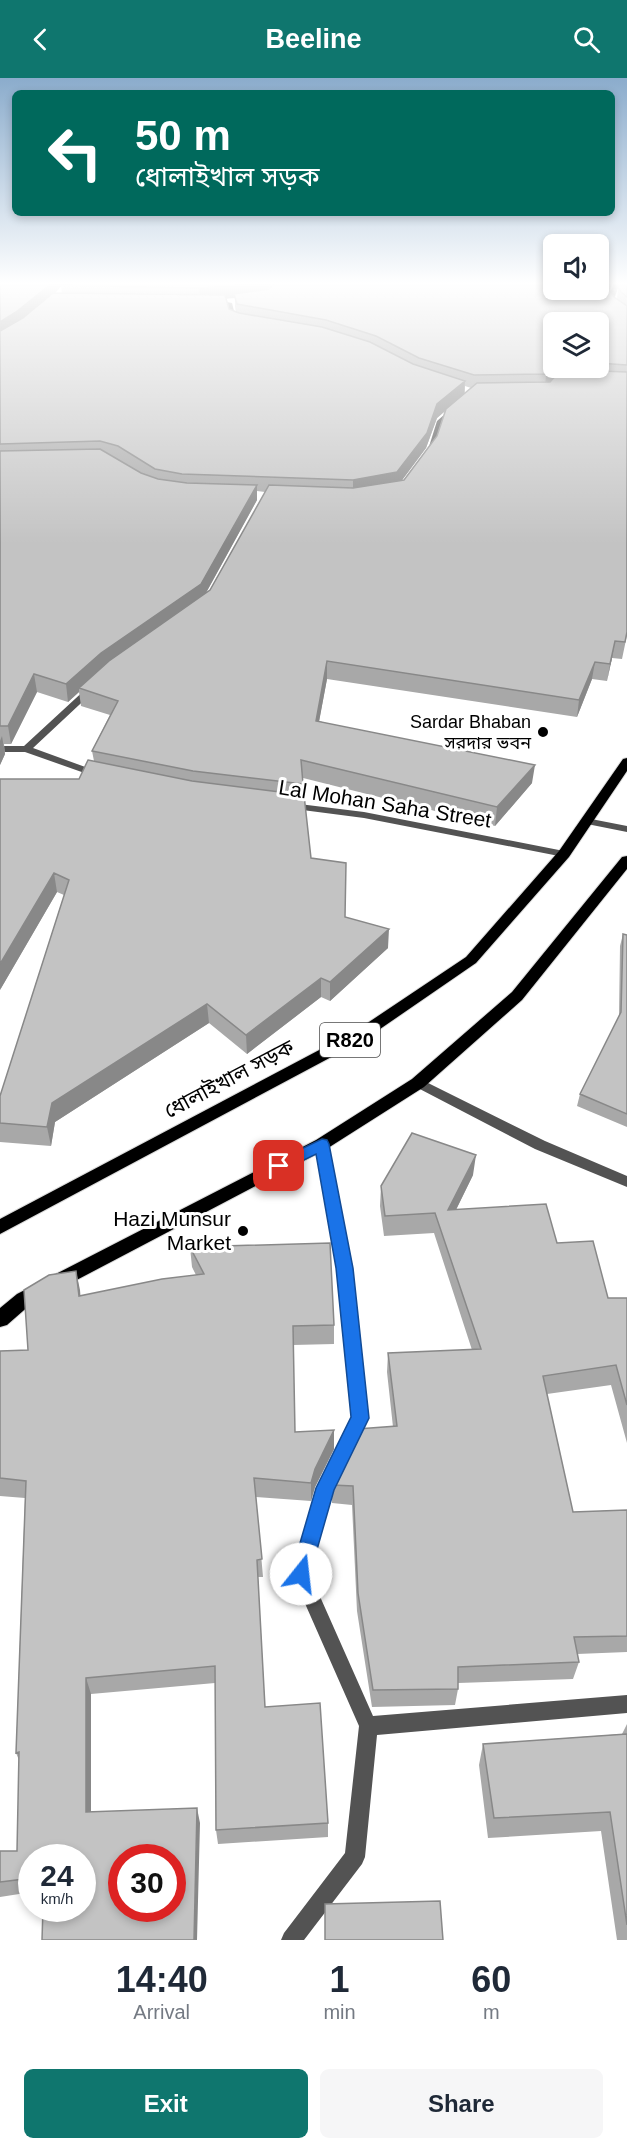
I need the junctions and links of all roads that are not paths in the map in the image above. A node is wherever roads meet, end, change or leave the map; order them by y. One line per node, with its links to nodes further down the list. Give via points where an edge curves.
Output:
1 (464, 400): 2 (street, via 440,420)
2 (425, 457)
3 (99, 681): 5 (street)
4 (0, 749): 5 (street)
5 (27, 749): 7 (street, via 85,772)
6 (627, 762): 9 (main road, ধোলাইখাল সড়ক / R820)
7 (107, 776)
8 (285, 805): 11 (street, Lal Mohan Saha Street, via 364,815)
9 (586, 821): 10 (street); 11 (main road, ধোলাইখাল সড়ক / R820)
10 (627, 829)
11 (564, 854): 16 (main road, ধোলাইখাল সড়ক / R820, via 471,960 372,1027)
12 (627, 860): 13 (main road, via 517,996)
13 (418, 1083): 14 (main road); 15 (street, via 540,1145)
14 (322, 1144): 17 (main road, via 24,1299); 19 (street, via 345,1268 360,1418 325,1488 301,1574)
15 (627, 1182)
16 (0, 1227)
17 (0, 1319)
18 (627, 1704): 19 (street)
19 (369, 1726): 20 (street, via 355,1857)
20 (291, 1940)

